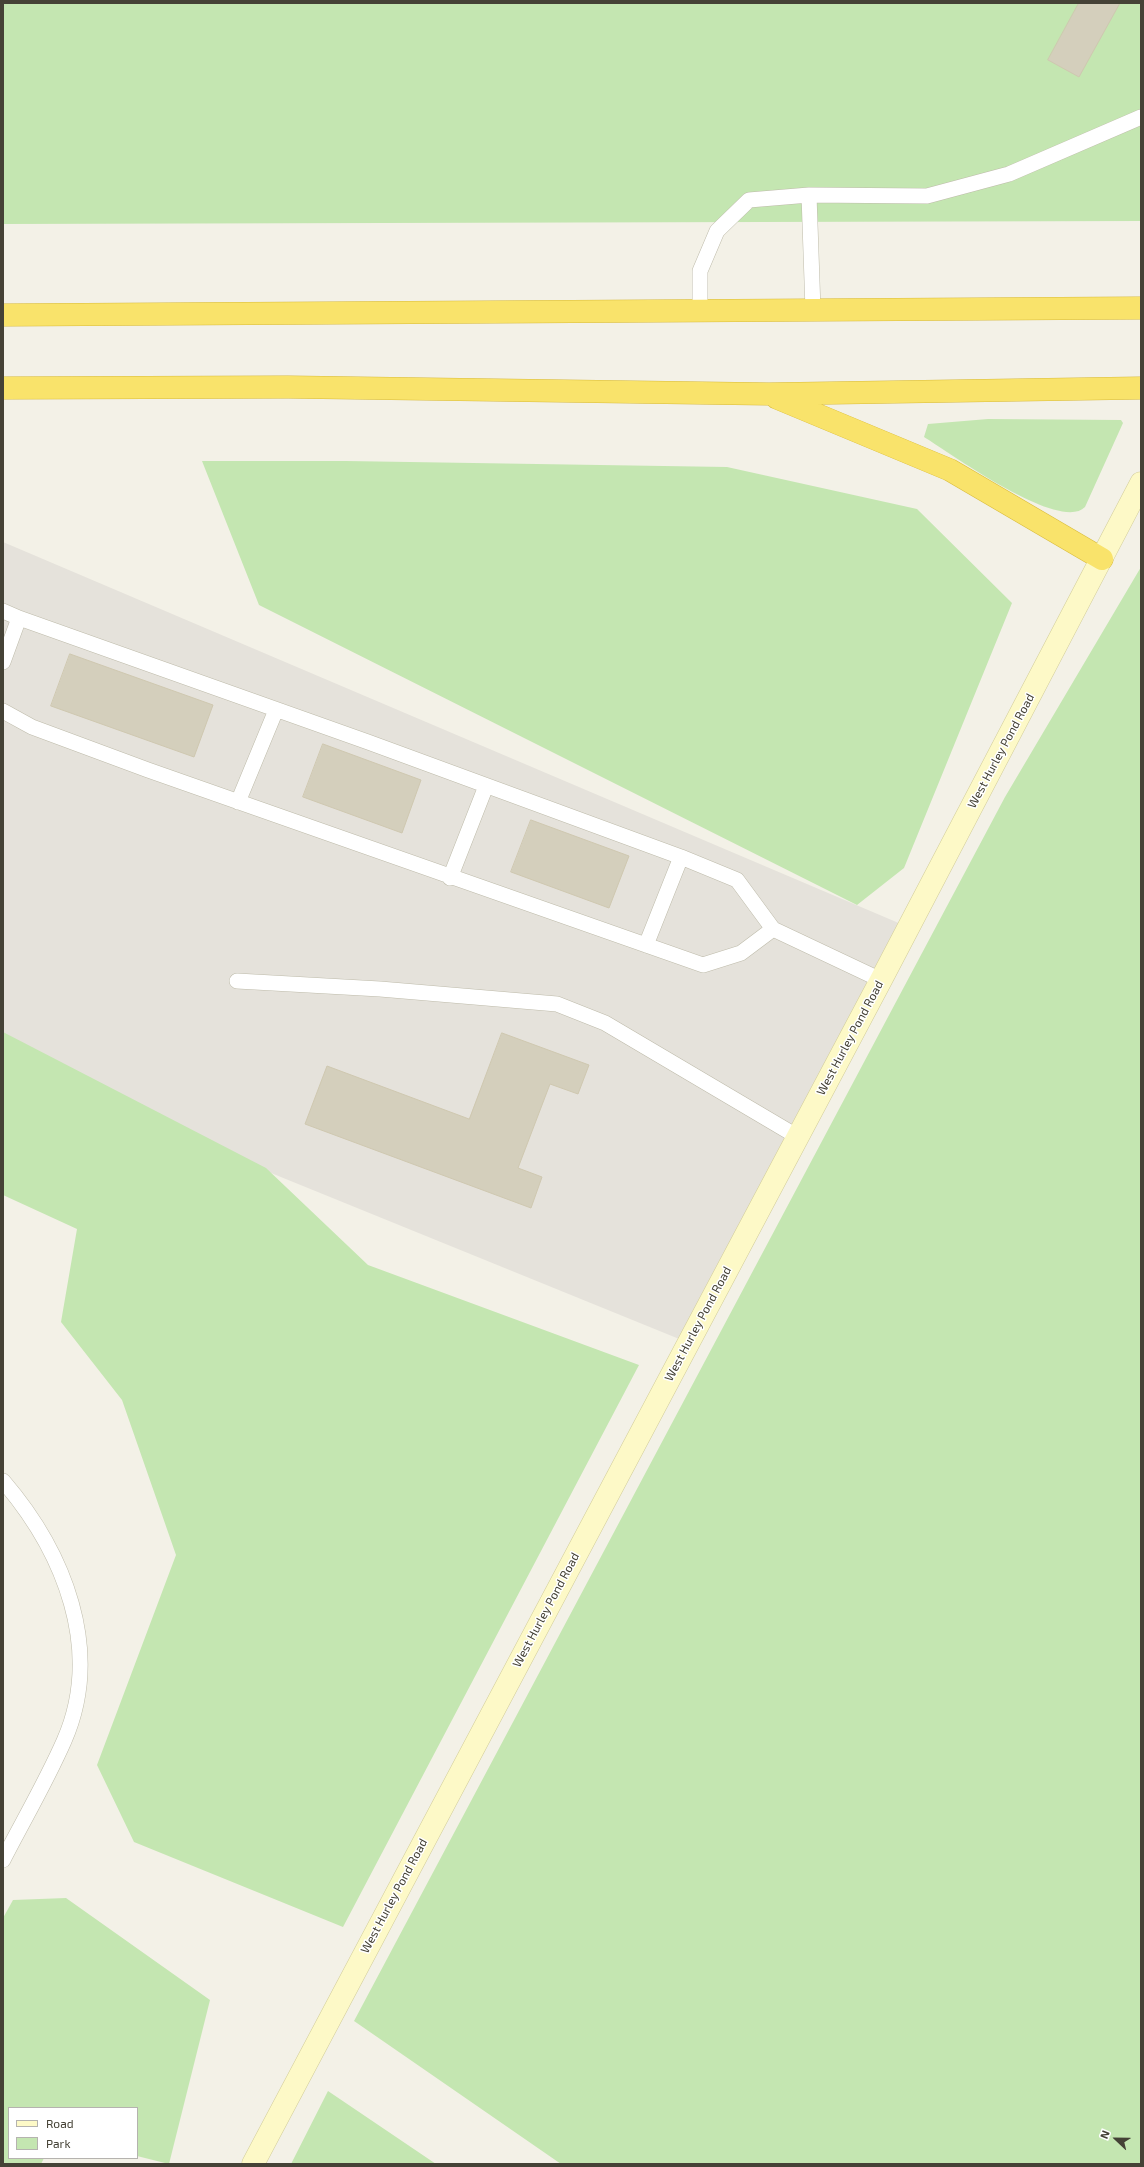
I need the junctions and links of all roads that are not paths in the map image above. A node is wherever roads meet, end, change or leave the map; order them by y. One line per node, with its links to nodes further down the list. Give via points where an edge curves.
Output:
1 (1141, 117): 2 (lane, via 1009,174 927,196)
2 (809, 195): 4 (lane); 5 (lane, via 749,200 717,231 700,271)
3 (1141, 308): 4 (highway)
4 (813, 310): 5 (highway)
5 (700, 311): 6 (highway)
6 (3, 315)
7 (3, 388): 9 (highway, via 288,387)
8 (1141, 388): 9 (highway)
9 (768, 394): 11 (highway, via 950,470)
10 (1141, 483): 11 (street, West Hurley Pond Road)
11 (1102, 559): 23 (street, West Hurley Pond Road)
12 (3, 611): 13 (lane)
13 (19, 618): 14 (lane); 15 (lane)
14 (3, 662)
15 (276, 710): 17 (lane); 18 (lane)
16 (3, 711): 18 (lane, via 32,727)
17 (486, 786): 19 (lane); 20 (lane)
18 (238, 802): 20 (lane)
19 (681, 857): 21 (lane, via 738,880); 22 (lane)
20 (450, 878): 22 (lane)
21 (773, 929): 22 (lane, via 741,953 703,965); 23 (lane)
22 (646, 945)
23 (881, 980): 25 (street, West Hurley Pond Road)
24 (237, 981): 25 (lane, via 380,989 557,1004 605,1024)
25 (798, 1137): 28 (street, West Hurley Pond Road)
26 (3, 1481): 27 (lane, via 21,1502 53,1552 74,1608 81,1650 78,1696 65,1740)
27 (3, 1860)
28 (253, 2164)

